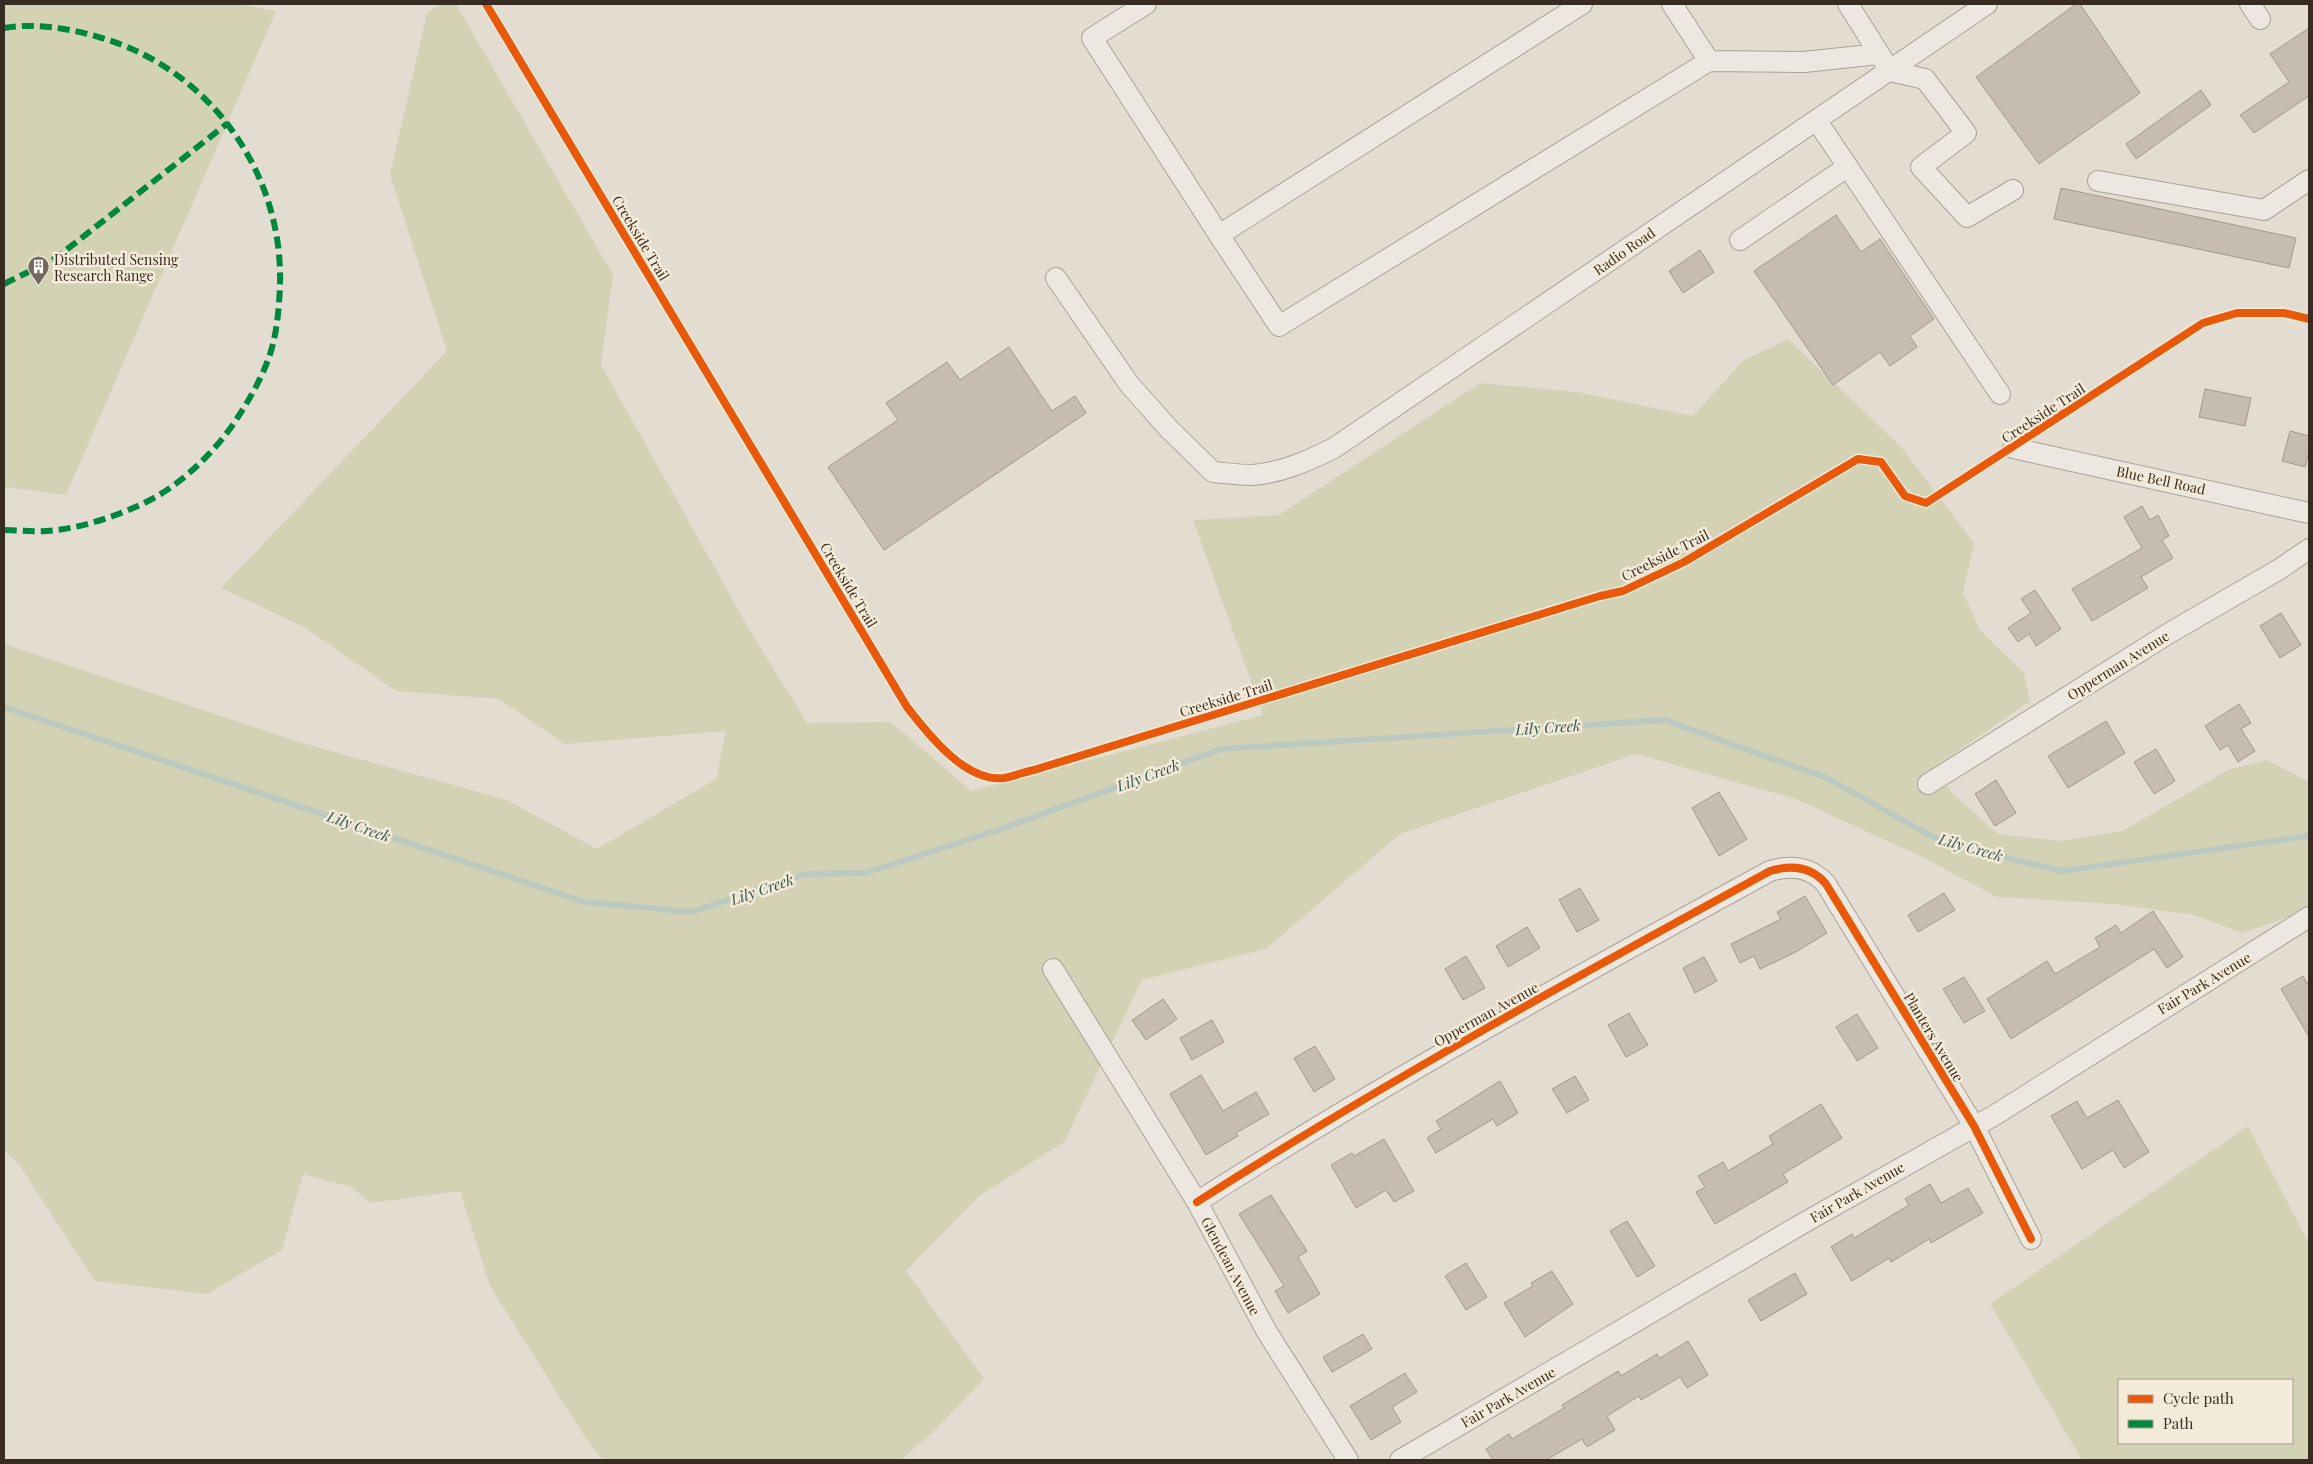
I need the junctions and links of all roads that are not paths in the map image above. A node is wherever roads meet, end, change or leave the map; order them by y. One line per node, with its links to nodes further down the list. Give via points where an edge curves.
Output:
1 (1146, 4): 14 (street, via 1092,38)
2 (1582, 4): 14 (street)
3 (1672, 4): 7 (street)
4 (1848, 4): 6 (street)
5 (1987, 4): 8 (street, Radio Road)
6 (1879, 54): 7 (street, via 1804,62); 8 (street)
7 (1709, 61): 14 (street, via 1279,326)
8 (1890, 71): 9 (street, Radio Road); 13 (street, via 1925,79 1966,133 1921,167 1967,218)
9 (1816, 121): 10 (street); 16 (street, Radio Road, via 1334,448 1308,461 1271,472 1251,475 1213,472 1129,384)
10 (1848, 167): 15 (street); 17 (street)
11 (2309, 180): 12 (street, via 2264,210)
12 (2098, 181)
13 (2013, 190)
14 (1219, 235)
15 (1740, 240)
16 (1056, 278)
17 (2000, 394)
18 (2013, 448): 19 (street, Blue Bell Road)
19 (2309, 513)
20 (2309, 549): 21 (street, Opperman Avenue)
21 (1928, 784)
22 (1796, 867): 25 (street, Planters Avenue, via 1810,872 1826,884); 26 (street, Opperman Avenue, via 1770,871 1573,979 1401,1077)
23 (2309, 917): 25 (street, Fair Park Avenue)
24 (1053, 969): 26 (street, Glendean Avenue)
25 (1974, 1126): 27 (street, Planters Avenue); 29 (street, Fair Park Avenue)
26 (1197, 1202): 28 (street, Glendean Avenue, via 1267,1332)
27 (2031, 1239)
28 (1348, 1460)
29 (1400, 1460)

